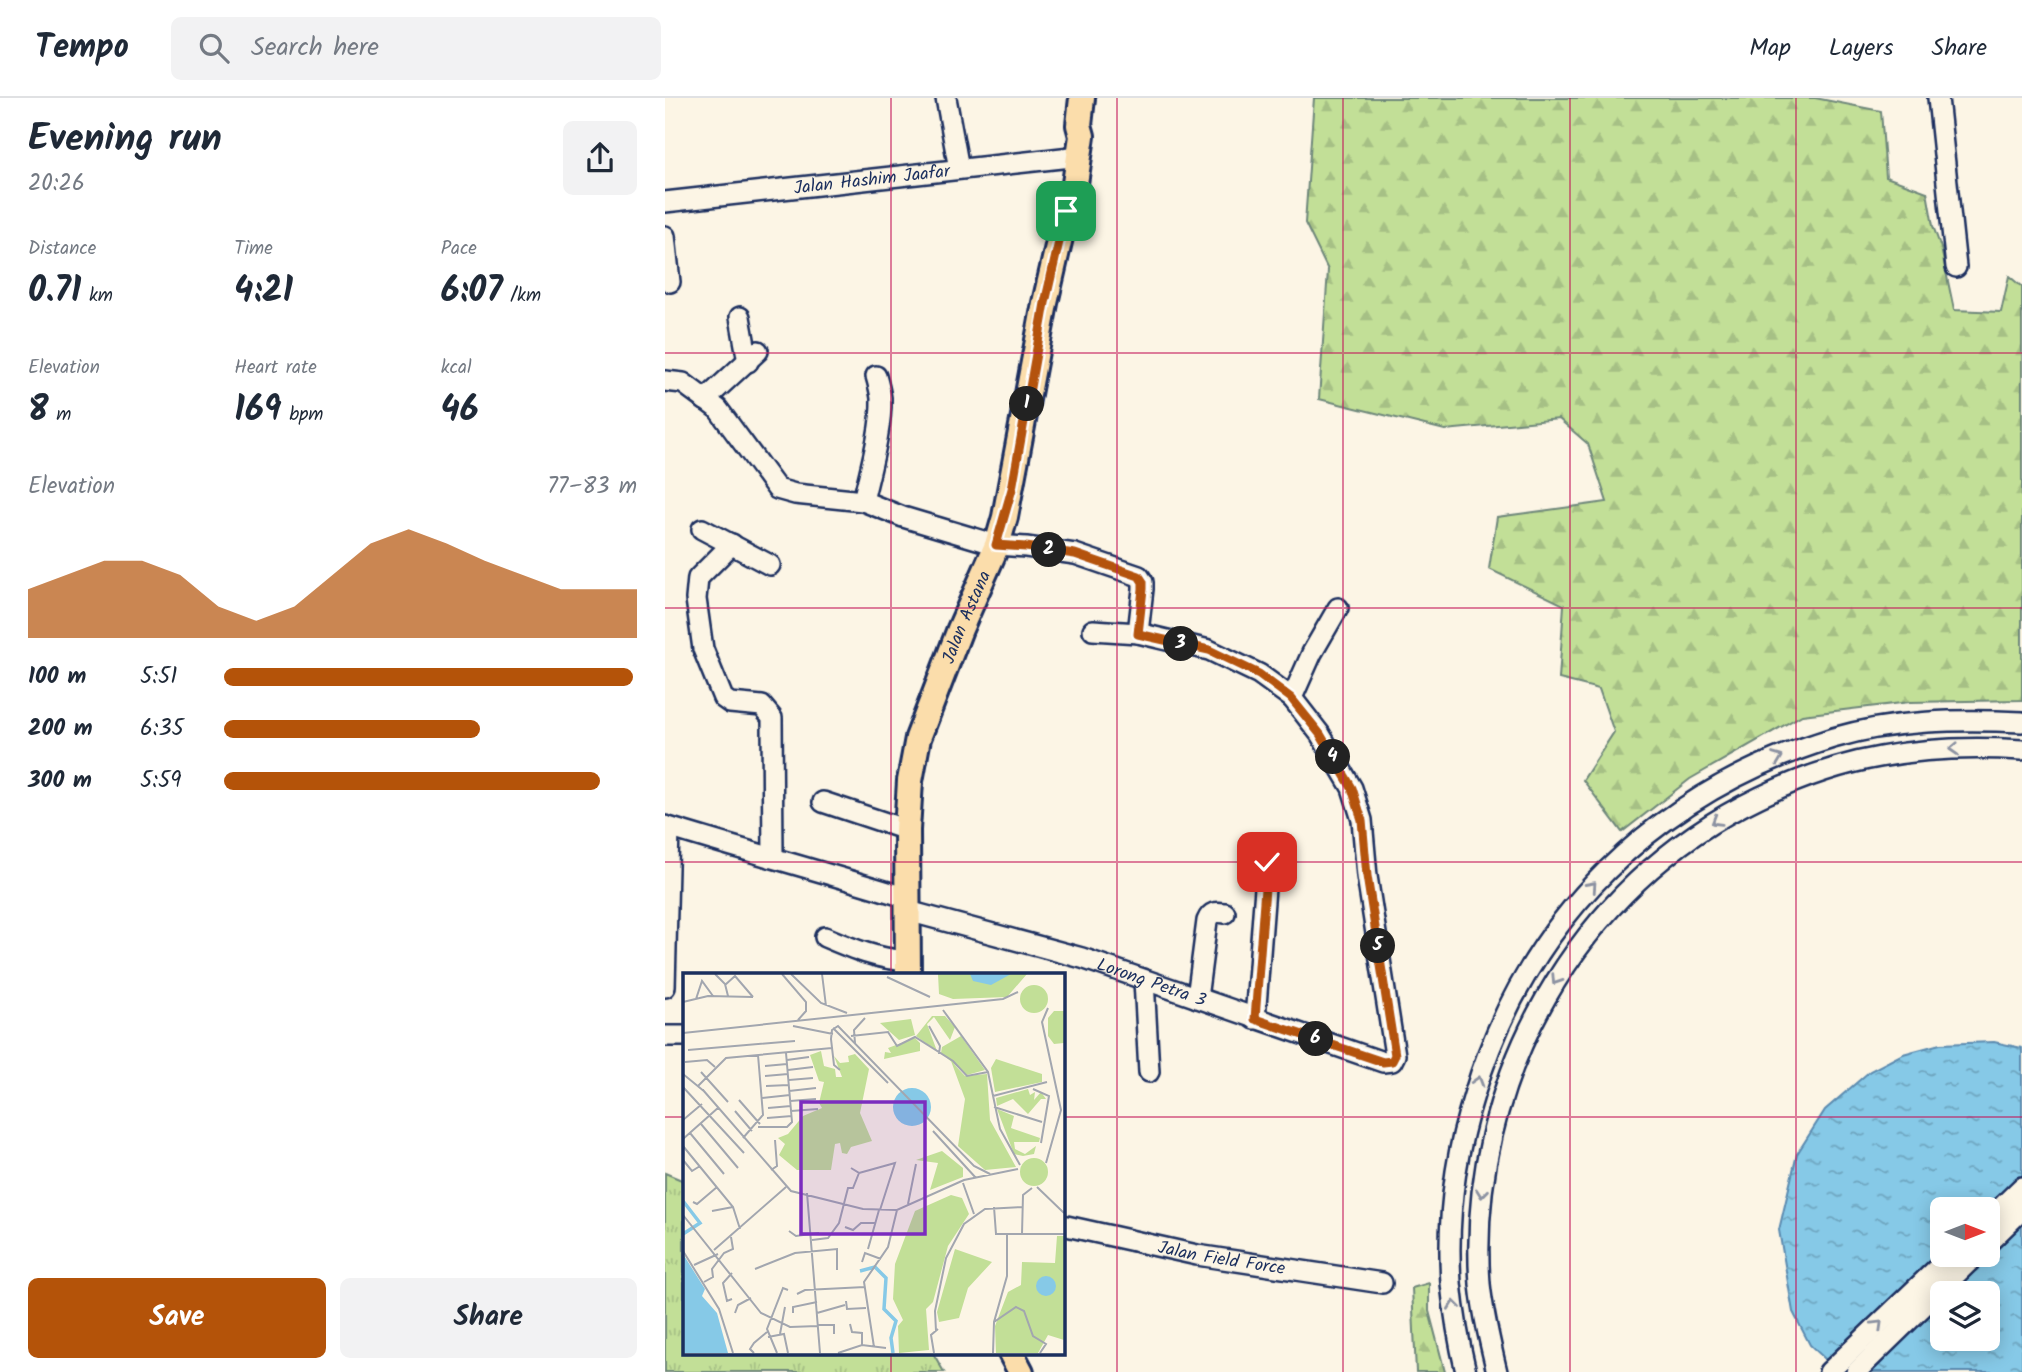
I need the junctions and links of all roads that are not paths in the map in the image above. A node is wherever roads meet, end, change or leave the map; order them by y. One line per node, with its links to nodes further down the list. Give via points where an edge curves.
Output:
1 (946, 98): 5 (street)
2 (1082, 98): 4 (main road, via 1082,136)
3 (1938, 98): 8 (street)
4 (1075, 157): 5 (street, Jalan Hashim Jaafar); 17 (main road, Jalan Astana, via 1012,489)
5 (959, 169): 6 (street, Jalan Hashim Jaafar)
6 (665, 202)
7 (665, 236): 9 (street)
8 (1956, 267)
9 (670, 282)
10 (740, 317): 13 (street, via 753,356)
11 (876, 376): 14 (street, via 880,414)
12 (665, 381): 13 (street, via 683,383)
13 (705, 400): 14 (street, via 718,409 777,489)
14 (863, 501): 17 (street)
15 (702, 529): 16 (street)
16 (731, 544): 18 (street); 28 (street, via 698,578 696,600 703,649 723,698 762,706 772,718)
17 (996, 545): 21 (street, via 1075,554 1139,576 1143,589); 27 (main road, Jalan Astana, via 918,738)
18 (770, 565)
19 (1338, 608): 22 (street)
20 (1093, 630): 21 (street)
21 (1138, 634): 22 (street, via 1209,650 1259,674)
22 (1291, 698): 37 (street, Lorong Petra 3, via 1320,734 1352,788 1362,820 1395,1055 1392,1061 1383,1062)
23 (2022, 722): 51 (street, one-way to 23, via 1451,1282 1452,1205 1463,1130 1485,1057 1517,988 1570,910 1632,847 1671,816 1772,760 1835,738 1900,724 1967,719)
24 (2022, 750): 52 (street, one-way to 52, via 1974,747 1878,757 1785,785 1699,831 1643,876 1593,928 1571,956 1528,1031 1510,1071 1487,1155 1479,1241 1486,1327)
25 (823, 802): 27 (street)
26 (667, 827): 28 (street, Lorong Petra 3); 35 (street)
27 (907, 830): 30 (main road, Jalan Astana)
28 (773, 857): 30 (street, Lorong Petra 3)
29 (1267, 862): 37 (street)
30 (908, 905): 33 (main road, Jalan Astana); 34 (street, Lorong Petra 3)
31 (1225, 913): 36 (street, via 1215,912 1207,921)
32 (825, 937): 33 (street)
33 (908, 968)
34 (1144, 980): 36 (street, Lorong Petra 3); 40 (street)
35 (665, 986)
36 (1197, 998): 37 (street, Lorong Petra 3)
37 (1255, 1019)
38 (665, 1036): 39 (street)
39 (683, 1036)
40 (1149, 1072)
41 (2022, 1187): 42 (street)
42 (2000, 1208)
43 (2022, 1210): 45 (street)
44 (1064, 1225): 48 (street, Jalan Field Force, via 1196,1255)
45 (2000, 1231)
46 (1938, 1267): 53 (street, one-way to 46)
47 (1964, 1267): 54 (street)
48 (1382, 1283)
49 (1012, 1354): 50 (main road)
50 (1021, 1372)
51 (1466, 1372)
52 (1497, 1372)
53 (1829, 1372)
54 (1856, 1372)

